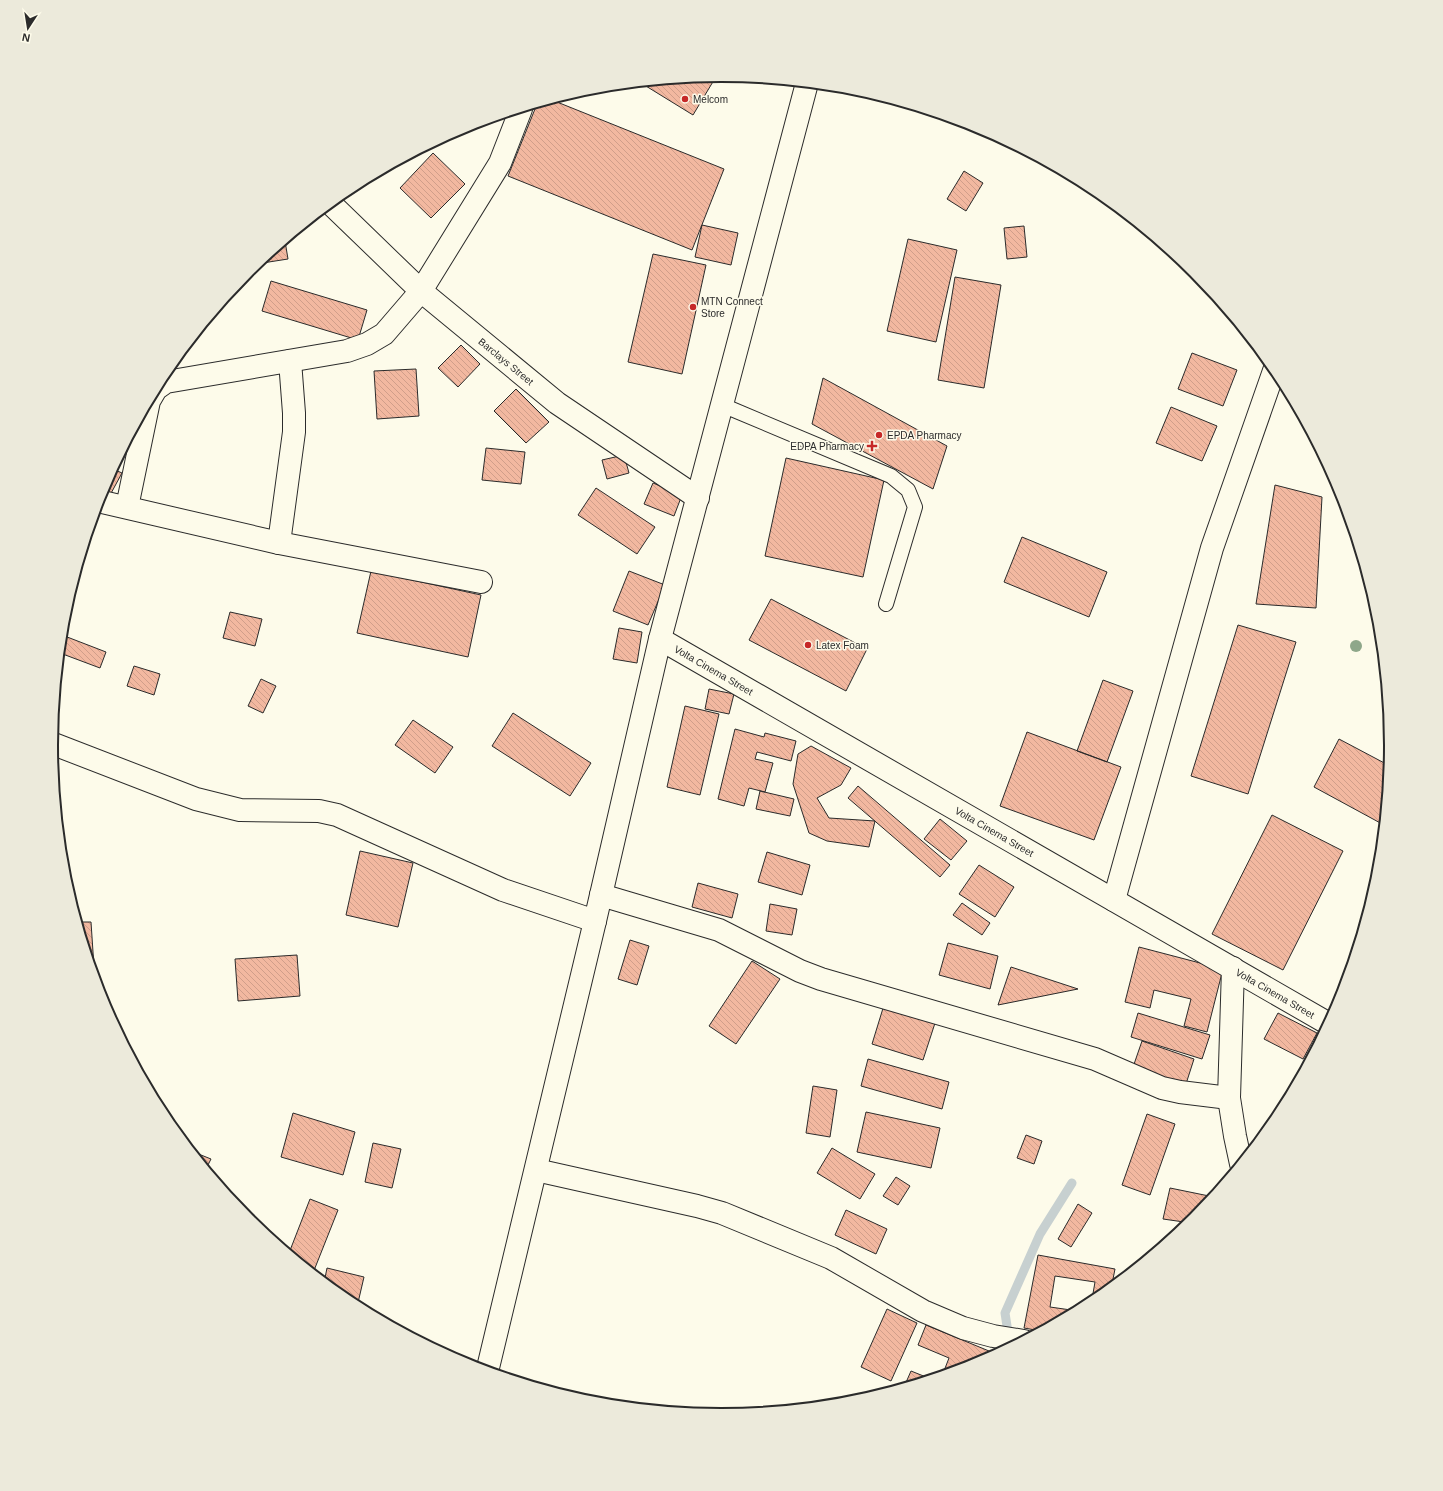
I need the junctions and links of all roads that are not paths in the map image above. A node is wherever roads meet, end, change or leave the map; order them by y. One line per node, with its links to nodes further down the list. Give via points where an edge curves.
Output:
1 (806, 88): 8 (main road)
2 (519, 114): 4 (main road, via 500,163)
3 (334, 207): 4 (main road, Barclays Street)
4 (421, 290): 5 (main road, via 384,334 367,344 347,351); 10 (main road, Barclays Street, via 557,404)
5 (290, 361): 7 (main road); 13 (main road, via 294,432)
6 (1272, 376): 19 (main road, via 1212,548)
7 (167, 382)
8 (722, 405): 10 (main road); 15 (lane, via 891,476 908,490 916,508)
9 (146, 416): 12 (main road)
10 (698, 498): 16 (main road)
11 (105, 503): 12 (main road)
12 (127, 508): 13 (main road)
13 (279, 543): 14 (main road)
14 (481, 582)
15 (886, 604)
16 (660, 639): 18 (main road); 19 (main road, Volta Cinema Street)
17 (58, 746): 20 (main road, via 203,801 240,810 319,811 337,815 503,890)
18 (601, 895): 20 (main road); 23 (main road, via 719,930 821,979 1095,1059 1162,1088)
19 (1114, 900): 21 (main road, Volta Cinema Street)
20 (595, 921): 25 (main road)
21 (1233, 968): 22 (main road, Volta Cinema Street); 23 (main road)
22 (1324, 1021)
23 (1229, 1098): 24 (main road)
24 (1240, 1159)
25 (536, 1170): 26 (main road, via 722,1213 831,1258 923,1311 964,1328); 27 (main road)
26 (1017, 1340)
27 (488, 1366)

